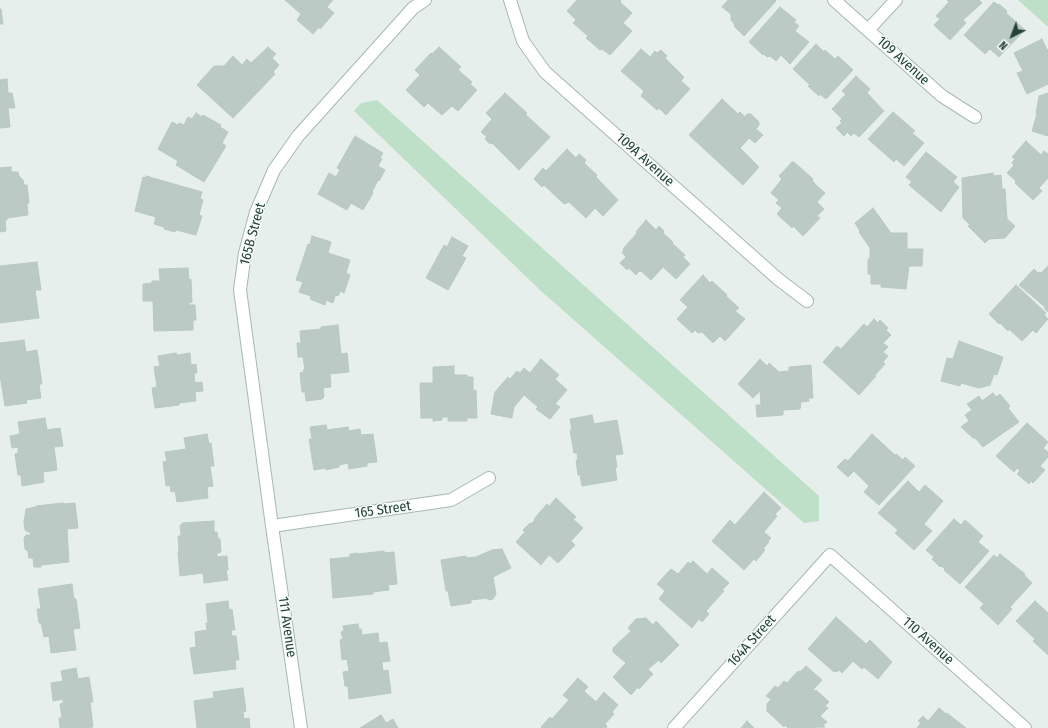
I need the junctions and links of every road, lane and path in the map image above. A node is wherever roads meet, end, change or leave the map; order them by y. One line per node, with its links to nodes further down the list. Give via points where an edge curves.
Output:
1 (425, 0): 9 (street, 165B Street, via 413,8 298,136 274,170 256,212 245,253 240,290)
2 (510, 0): 7 (street, 109A Avenue, via 523,41 545,72 778,279)
3 (834, 0): 5 (street, 109 Avenue)
4 (896, 0): 5 (street)
5 (868, 30): 6 (street, 109 Avenue, via 942,96)
6 (975, 117)
7 (807, 301)
8 (489, 478): 9 (street, 165 Street, via 450,500)
9 (272, 526): 11 (street, 111 Avenue)
10 (830, 555): 12 (street, 164A Street); 13 (street, 110 Avenue)
11 (301, 728)
12 (674, 728)
13 (1025, 728)

